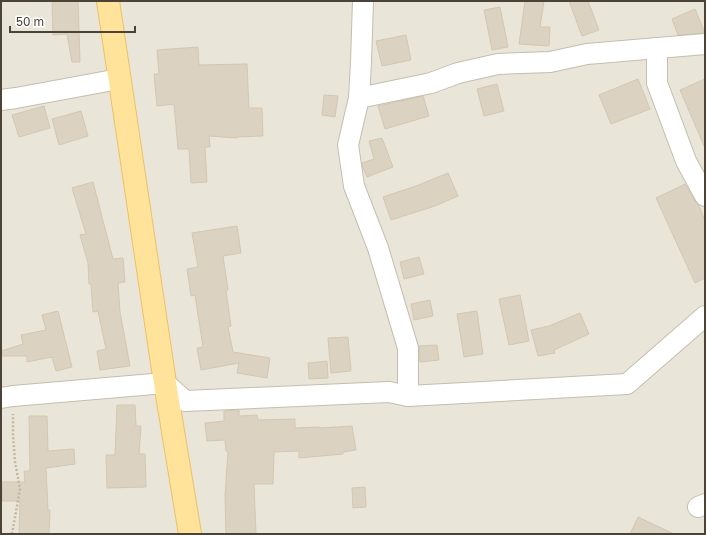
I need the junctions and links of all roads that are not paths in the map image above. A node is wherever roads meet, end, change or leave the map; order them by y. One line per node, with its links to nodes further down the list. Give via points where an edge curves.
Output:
1 (108, 1): 5 (main road)
2 (363, 1): 6 (street)
3 (705, 44): 4 (street)
4 (657, 48): 6 (street, via 587,54 550,62 498,64 458,73 431,83); 8 (street, via 658,83 686,161)
5 (119, 79): 7 (street); 10 (main road)
6 (359, 98): 11 (street, via 348,145 354,186 378,248 408,348)
7 (1, 100)
8 (705, 196)
9 (705, 316): 11 (street, via 627,384)
10 (165, 384): 11 (street, via 185,401 389,392); 12 (street); 13 (main road)
11 (408, 396)
12 (7, 397)
13 (190, 534)

